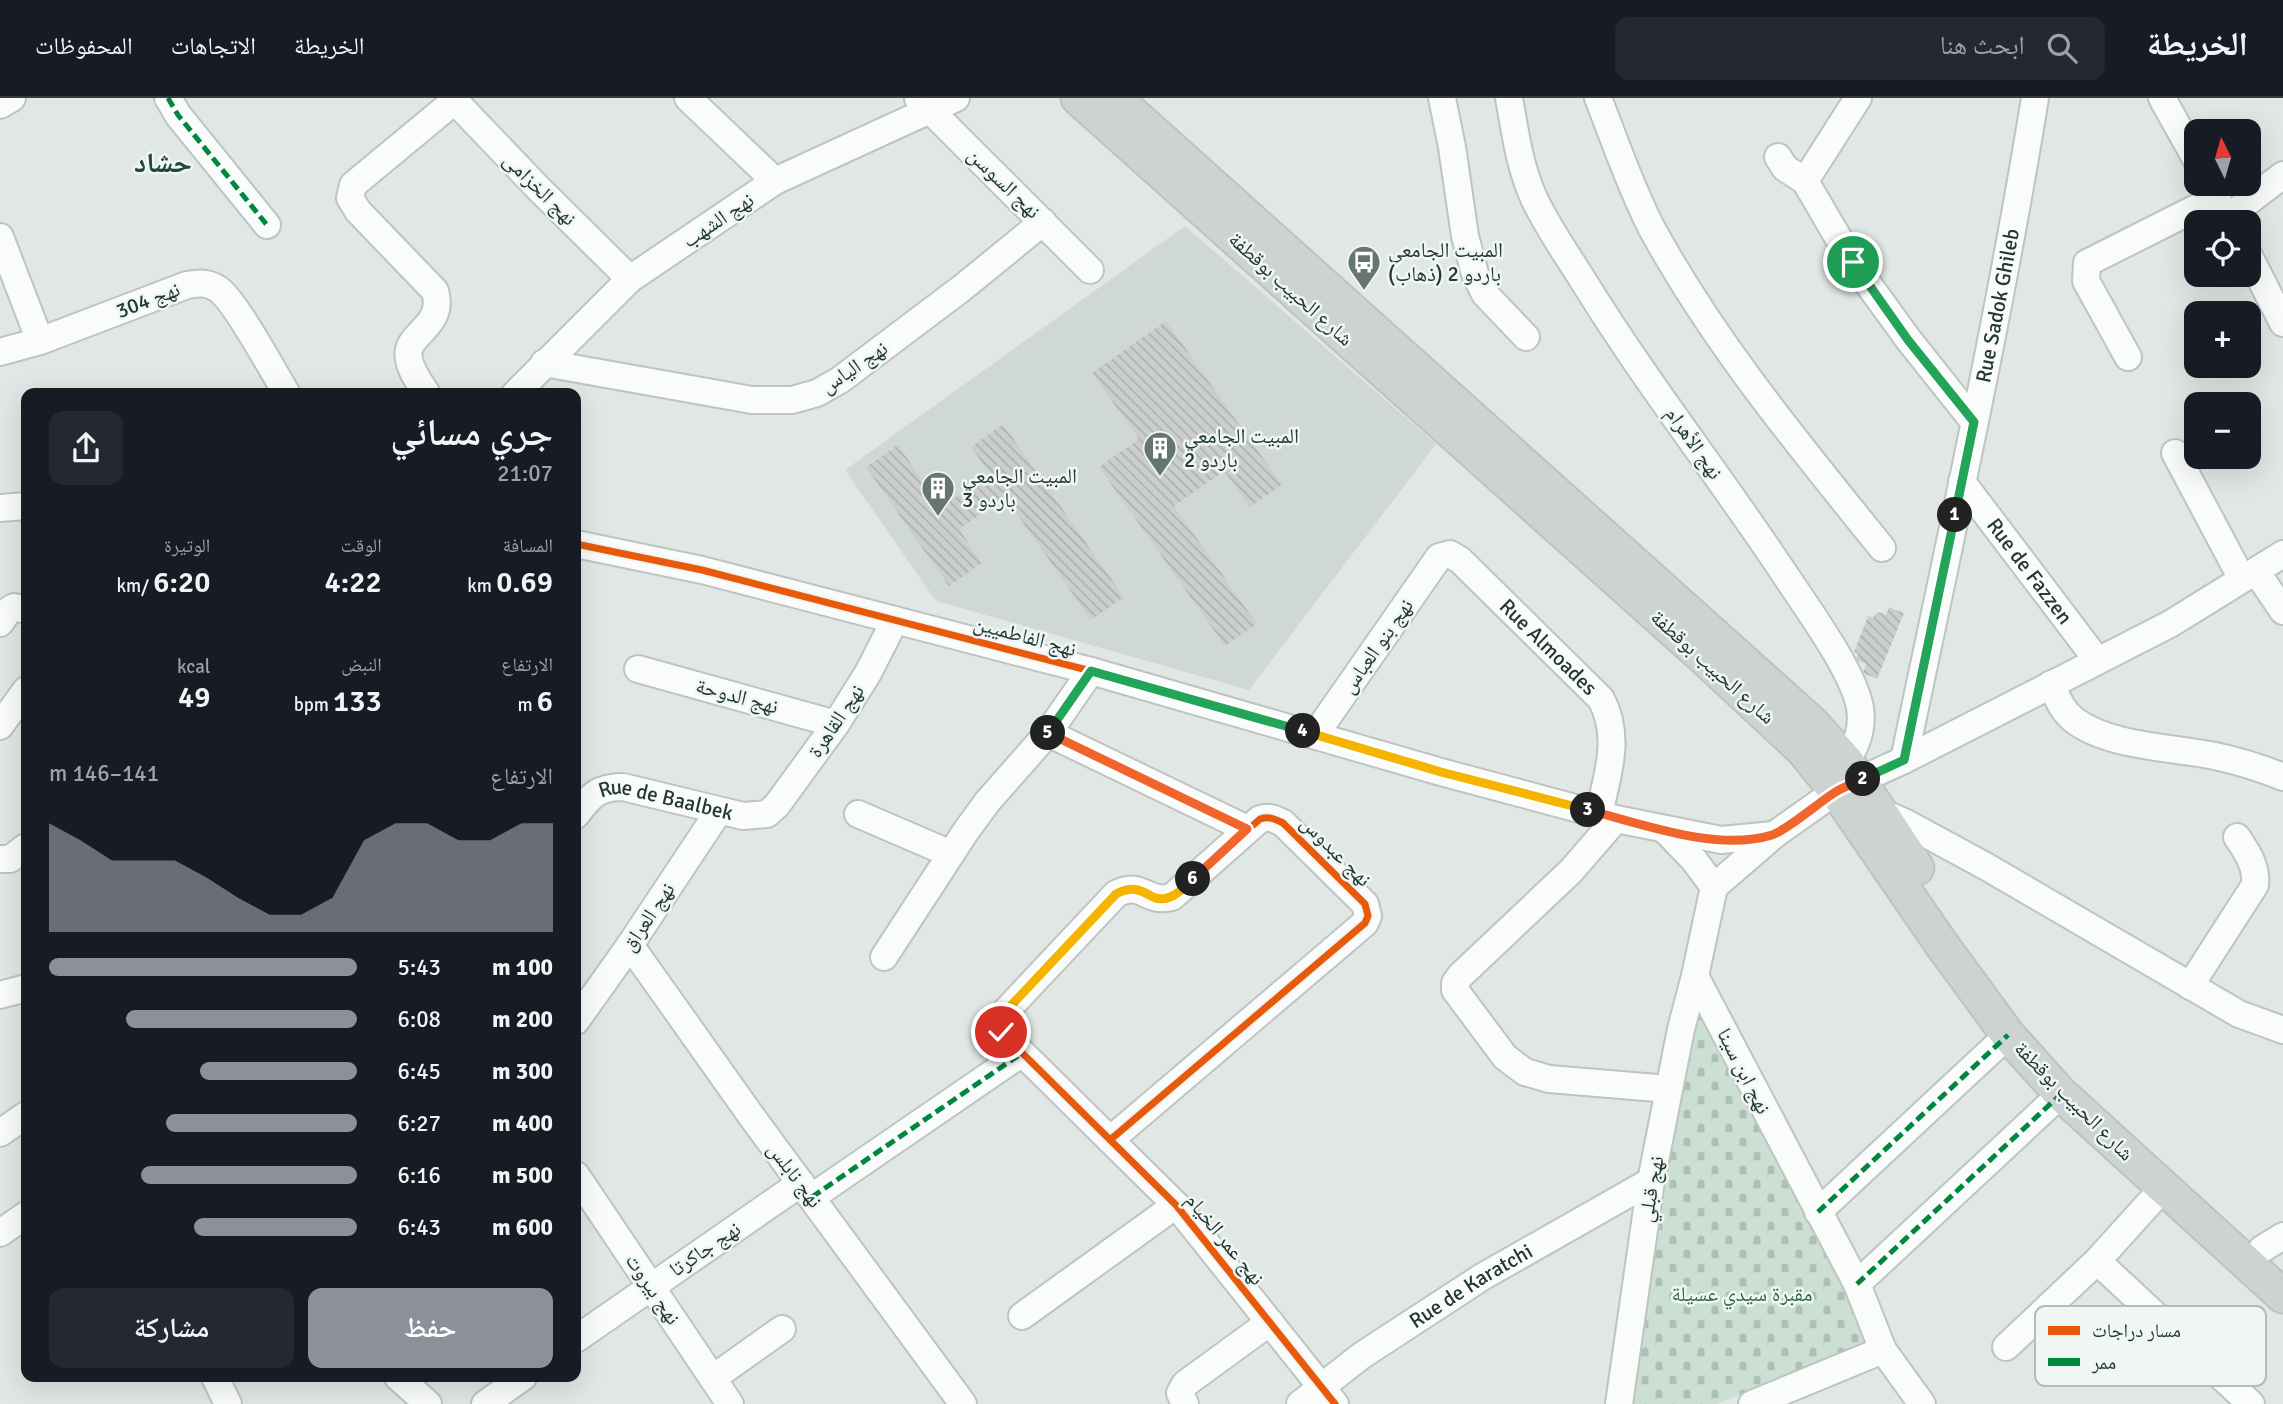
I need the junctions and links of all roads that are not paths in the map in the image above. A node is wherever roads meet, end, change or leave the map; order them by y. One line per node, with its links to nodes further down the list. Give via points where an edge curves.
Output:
1 (12, 98): 15 (street)
2 (168, 98): 23 (street)
3 (688, 98): 19 (street)
4 (956, 98): 14 (street, نهج الشهب)
5 (1078, 98): 62 (main road, شارع الحبيب بوقطفة, via 1803,750)
6 (1115, 98): 62 (main road, شارع الحبيب بوقطفة, via 1813,724)
7 (1442, 98): 29 (street, via 1475,274 1485,295)
8 (1510, 98): 62 (street, نهج الأهرام, via 1518,154 1533,197 1616,334 1765,544 1836,654 1860,709 1856,746)
9 (1598, 98): 43 (street, via 1651,225 1693,296 1762,399)
10 (1858, 98): 20 (street)
11 (2035, 98): 37 (street, Rue Sadok Ghileb)
12 (2162, 98): 16 (street)
13 (455, 99): 26 (street, نهج الخزامى); 35 (street, via 354,186 350,198 435,291 435,316 411,344 408,357)
14 (923, 104): 19 (street, نهج الشهب); 22 (street, نهج السوسن)
15 (0, 105)
16 (2184, 137)
17 (1777, 157): 20 (street, via 1785,169)
18 (2283, 175): 21 (street)
19 (775, 181): 26 (street, نهج الشهب)
20 (1805, 181): 37 (street, via 1861,274)
21 (2222, 205): 32 (street, via 2087,262 2086,281)
22 (1043, 222): 25 (street, نهج السوسن); 33 (street, نهج الياس, via 962,288 817,393 792,400 751,400)
23 (267, 225)
24 (0, 237): 30 (street)
25 (1090, 270)
26 (630, 279): 33 (street, نهج الشهب)
27 (2261, 280): 28 (street)
28 (2283, 323)
29 (1526, 337)
30 (40, 341): 31 (street, نهج 304); 34 (street, نهج 304, via 187,285 204,283 220,290 232,304)
31 (0, 352)
32 (2128, 357)
33 (544, 363): 36 (street, نهج الشهب)
34 (282, 388)
35 (423, 388)
36 (521, 388)
37 (1974, 422): 39 (street, Rue Sadok Ghileb)
38 (2175, 453): 46 (street)
39 (1962, 482): 51 (street, Rue de Fazzen); 60 (street, Rue Sadok Ghileb)
40 (21, 506): 41 (street)
41 (0, 508)
42 (581, 545): 49 (street, نهج الفاطميين, via 702,570)
43 (1882, 548)
44 (2283, 554): 46 (street)
45 (1438, 557): 59 (street, نهج بنو العباس); 68 (street, Rue Almoades, via 1455,555 1601,699 1610,715)
46 (2249, 575): 48 (street); 51 (street, via 2170,624)
47 (21, 609): 50 (street, via 9,610)
48 (2283, 611)
49 (895, 620): 53 (street, نهج الفاطميين); 56 (street, نهج القاهرة)
50 (0, 622)
51 (2097, 660): 54 (street)
52 (638, 669): 56 (street, نهج الدوحة)
53 (1091, 671): 58 (street); 59 (street, نهج الفاطميين)
54 (2051, 684): 60 (street); 61 (street, via 2071,719 2090,730 2172,751 2213,756)
55 (21, 697): 57 (street)
56 (836, 724): 66 (street, نهج القاهرة)
57 (0, 726)
58 (1048, 733): 69 (street); 74 (street, via 988,802)
59 (1315, 735): 68 (street, نهج الفاطميين)
60 (1904, 760): 62 (street)
61 (2283, 777)
62 (1843, 779): 65 (main road, شارع الحبيب بوقطفة); 71 (street); 85 (main road, شارع الحبيب بوقطفة, via 1942,945)
63 (581, 808): 64 (street, Rue de Baalbek, via 597,792 623,787)
64 (719, 811): 66 (street, Rue de Baalbek); 77 (street, نهج العراق)
65 (1881, 812): 80 (street, via 1987,867); 100 (main road, شارع الحبيب بوقطفة, via 1984,970 2036,1037 2166,1166)
66 (767, 814)
67 (858, 814): 74 (street)
68 (1608, 816): 70 (street, نهج الفاطميين); 87 (street, via 1571,871 1460,976 1455,990 1504,1057 1525,1072 1549,1079)
69 (1247, 829): 86 (street, نهج عمر الخيام, via 1172,897 1157,899 1135,888 1116,894 1004,1013 999,1028); 91 (street, نهج عبدوس, via 1265,817 1283,823 1365,904 1365,923)
70 (1665, 830): 71 (street, نهج الفاطميين, via 1721,840); 76 (street)
71 (1774, 835): 76 (street)
72 (2237, 837): 80 (street, via 2252,861 2255,885)
73 (21, 851): 75 (street, via 10,859)
74 (951, 854): 78 (street)
75 (0, 859)
76 (1714, 887): 79 (street)
77 (630, 945): 83 (street, نهج العراق); 95 (street, نهج نابلس)
78 (884, 957)
79 (1695, 976): 87 (street, نهج قبلي); 97 (street, نهج ابن سينا)
80 (2190, 986): 84 (street, via 2239,1014)
81 (21, 989): 82 (street)
82 (0, 995)
83 (581, 1014)
84 (2283, 1030)
85 (2008, 1035): 88 (main road, شارع الحبيب بوقطفة); 97 (street)
86 (1022, 1053): 91 (street, نهج عمر الخيام); 95 (street, نهج جاكرتا)
87 (1669, 1089): 92 (street, نهج قبلي)
88 (2061, 1094): 94 (main road, شارع الحبيب بوقطفة); 102 (street)
89 (21, 1118): 90 (street)
90 (0, 1133)
91 (1110, 1140): 96 (street, نهج عمر الخيام)
92 (1651, 1181): 119 (street, Rue de Karatchi, via 1482,1277 1361,1356); 127 (street, نهج قبلي)
93 (581, 1182): 103 (street, نهج بيروت)
94 (2163, 1188): 101 (street); 104 (main road, شارع الحبيب بوقطفة)
95 (807, 1190): 103 (street, نهج جاكرتا); 124 (street, نهج نابلس)
96 (1176, 1205): 107 (street); 109 (street, نهج عمر الخيام)
97 (1818, 1212): 102 (street, نهج ابن سينا)
98 (21, 1218): 99 (street)
99 (0, 1233)
100 (2276, 1251)
101 (2097, 1261): 105 (street); 106 (street)
102 (1857, 1284): 113 (street, نهج ابن سينا)
103 (651, 1286): 111 (street, نهج جاكرتا); 118 (street, نهج بيروت)
104 (2283, 1296)
105 (2049, 1306)
106 (2143, 1306)
107 (1022, 1316)
108 (2035, 1320): 112 (street)
109 (1270, 1322): 119 (street, نهج عمر الخيام); 125 (street, via 1185,1384 1180,1393)
110 (782, 1329): 118 (street)
111 (581, 1335)
112 (2006, 1347)
113 (1883, 1350): 128 (street); 129 (street, نهج ابن سينا)
114 (217, 1382): 121 (street)
115 (404, 1382): 122 (street)
116 (516, 1382): 123 (street)
117 (2224, 1386): 120 (street)
118 (722, 1396)
119 (1329, 1396): 126 (street, Rue de Karatchi)
120 (2238, 1400)
121 (228, 1404)
122 (428, 1404)
123 (485, 1404)
124 (963, 1404)
125 (1185, 1404)
126 (1300, 1404)
127 (1619, 1404)
128 (1752, 1404)
129 (1923, 1404)

